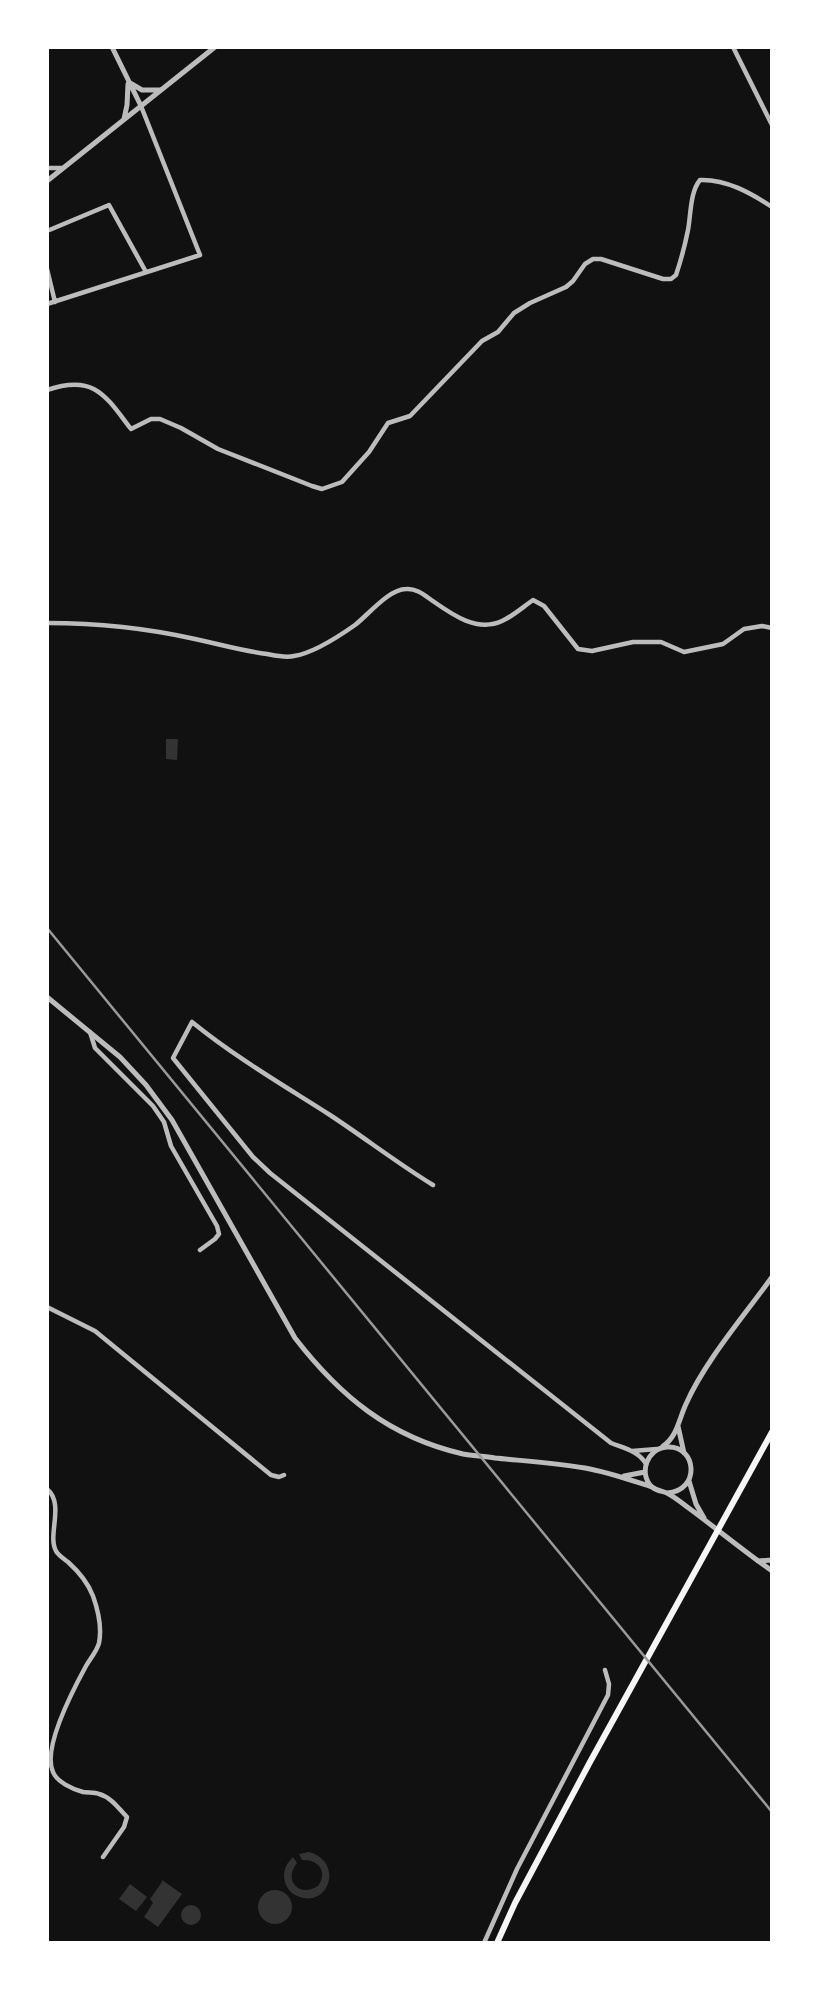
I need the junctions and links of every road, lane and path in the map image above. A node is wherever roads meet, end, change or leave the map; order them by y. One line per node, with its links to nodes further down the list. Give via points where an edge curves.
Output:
1 (112, 47): 4 (street)
2 (215, 47): 5 (street)
3 (733, 47): 8 (street)
4 (128, 81): 5 (street, via 142,90); 6 (street); 7 (street)
5 (162, 89): 6 (street)
6 (141, 106): 7 (street); 15 (street, via 200,255)
7 (122, 122): 10 (street)
8 (772, 125)
9 (47, 168): 10 (street)
10 (63, 168): 11 (street)
11 (47, 181)
12 (772, 207): 18 (street, via 744,189 700,180 676,275 663,279 593,259 566,287 514,313 410,416 388,424 350,475 322,489 218,449 160,419 131,429 106,396 90,387 65,384)
13 (47, 231): 15 (street, via 109,205)
14 (47, 269): 16 (street)
15 (146, 272): 16 (street)
16 (55, 302): 17 (street)
17 (47, 304)
18 (47, 390)
19 (47, 623): 20 (street, via 152,631 286,657 309,652 334,638 388,596 408,588 457,618 481,624 504,620 533,600 544,606 578,649 593,651 633,642 661,642 684,652 723,644 744,629)
20 (772, 628)
21 (47, 997): 22 (street)
22 (90, 1032): 24 (street, via 94,1048 164,1122 171,1146 217,1226 219,1234); 35 (street, via 138,1076 172,1119 295,1338 337,1388 397,1430 464,1454)
23 (433, 1185): 30 (street, via 192,1022 173,1058 253,1157 611,1443)
24 (200, 1250)
25 (772, 1277): 27 (street, via 696,1381)
26 (47, 1307): 34 (street, via 95,1331 271,1475)
27 (678, 1426): 29 (street, via 670,1442); 31 (street)
28 (772, 1432): 47 (main road, via 590,1762)
29 (659, 1448): 30 (street); 31 (street); 32 (street)
30 (631, 1451): 32 (street)
31 (684, 1453): 36 (street, via 691,1468)
32 (646, 1464): 33 (street)
33 (645, 1472): 35 (street); 37 (street)
34 (284, 1475)
35 (620, 1476): 37 (street)
36 (689, 1481): 39 (street); 40 (street)
37 (652, 1487): 39 (street)
38 (47, 1489): 45 (street, via 54,1503 56,1551 87,1583 100,1629 98,1646 58,1726 51,1764 53,1774 71,1788 100,1794 127,1817)
39 (667, 1493): 40 (street)
40 (706, 1521): 42 (street)
41 (772, 1560): 42 (street)
42 (758, 1561): 43 (street)
43 (772, 1572)
44 (605, 1670): 46 (street, via 608,1695 517,1869)
45 (103, 1857)
46 (484, 1943)
47 (497, 1943)

